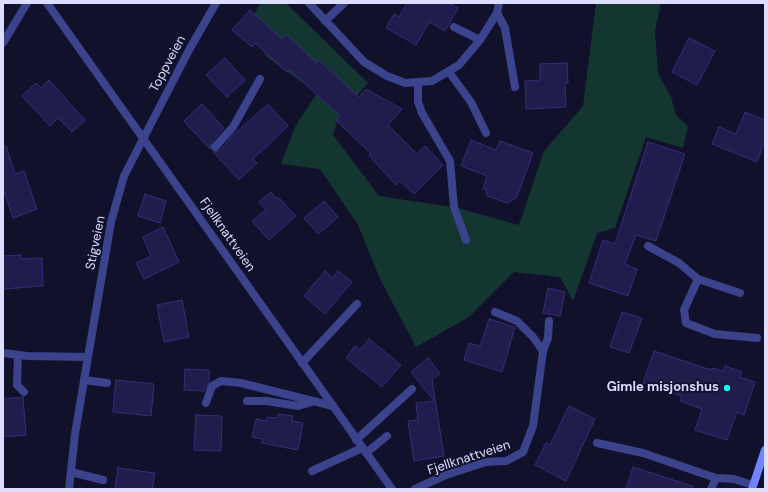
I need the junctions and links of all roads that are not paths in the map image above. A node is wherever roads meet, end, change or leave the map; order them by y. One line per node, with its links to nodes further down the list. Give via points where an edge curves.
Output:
1 (27, 3): 11 (street)
2 (47, 3): 17 (street, Fjellknattveien)
3 (216, 3): 17 (street, Toppveien)
4 (309, 3): 8 (street)
5 (344, 3): 8 (street)
6 (499, 3): 7 (street)
7 (497, 13): 10 (street); 15 (street, via 505,28)
8 (325, 21): 14 (street, via 364,62 387,76 405,82)
9 (454, 27): 10 (street)
10 (480, 40): 12 (street, via 459,65)
11 (3, 43)
12 (449, 72): 14 (street, via 432,81); 16 (street, via 471,102)
13 (260, 78): 18 (street, via 233,127)
14 (418, 82): 19 (street, via 418,102 422,112 450,161 454,207)
15 (515, 87)
16 (486, 133)
17 (143, 138): 30 (street, Stigveien, via 124,176 111,222); 31 (street, Fjellknattveien)
18 (216, 147)
19 (466, 240)
20 (648, 246): 21 (street, via 679,263)
21 (698, 279): 22 (street); 26 (street, via 684,310 686,323 715,334)
22 (740, 293)
23 (357, 304): 31 (street)
24 (495, 312): 27 (street, via 517,321)
25 (549, 321): 27 (street, Fjellknattveien, via 548,338)
26 (757, 338)
27 (543, 351): 53 (street, Fjellknattveien, via 533,426 523,452 506,461 486,462 446,475)
28 (3, 353): 29 (street)
29 (18, 355): 30 (street); 35 (street, via 17,385)
30 (88, 357): 32 (street, Stigveien)
31 (302, 363): 39 (street, Fjellknattveien)
32 (84, 380): 33 (street); 46 (street, Stigveien)
33 (107, 383)
34 (412, 389): 41 (street)
35 (24, 392)
36 (247, 401): 37 (street, via 298,406)
37 (315, 402): 38 (street, via 240,383 221,381 212,386); 39 (street)
38 (206, 403)
39 (333, 406): 41 (street, Fjellknattveien)
40 (387, 436): 43 (street)
41 (356, 440): 43 (street, Fjellknattveien)
42 (597, 444): 47 (street, via 644,453)
43 (364, 450): 45 (street); 49 (street, Fjellknattveien)
44 (765, 450): 50 (main road)
45 (312, 471)
46 (71, 472): 48 (street); 51 (street, Stigveien)
47 (716, 478): 50 (street, via 734,479); 54 (street)
48 (103, 480)
49 (384, 485): 52 (street, Fjellknattveien)
50 (752, 487)
51 (69, 489)
52 (392, 489)
53 (415, 489)
54 (711, 489)

